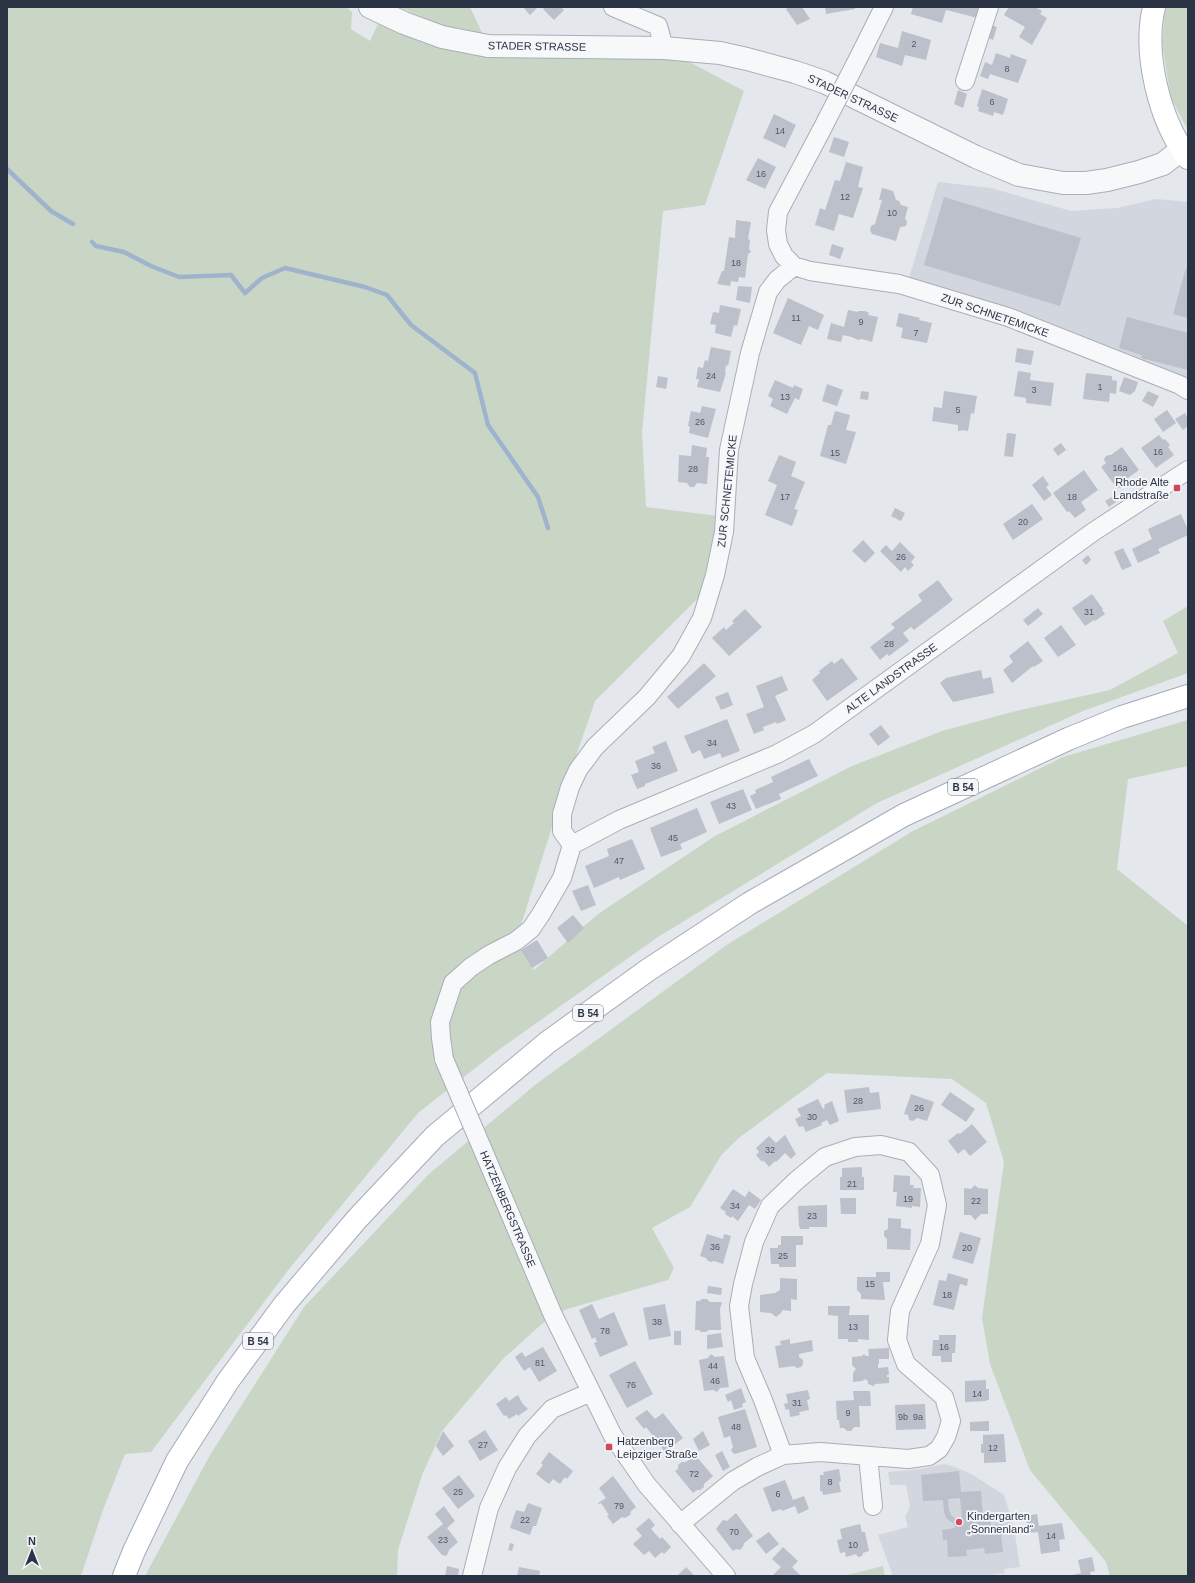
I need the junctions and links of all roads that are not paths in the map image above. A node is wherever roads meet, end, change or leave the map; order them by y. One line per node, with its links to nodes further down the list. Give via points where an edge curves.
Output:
1 (370, 7): 6 (street, STADER STRASSE, via 442,37 488,46)
2 (613, 7): 6 (street, via 658,26)
3 (884, 7): 9 (street, bridge, via 778,212 778,244 784,256)
4 (989, 7): 7 (street)
5 (1154, 7): 8 (main road, via 1151,40 1153,71 1169,124)
6 (664, 48): 8 (street, STADER STRASSE, via 720,53 824,82 976,157 1020,175 1063,183 1086,183 1139,172)
7 (965, 81)
8 (1185, 153)
9 (794, 266): 10 (street, ZUR SCHNETEMICKE, via 810,271 899,284 1001,315 1180,384); 13 (street, ZUR SCHNETEMICKE, via 768,292 750,353 729,450 724,532 702,618 681,656 647,697 596,747 578,770 562,814 562,831)
10 (1188, 390)
11 (1188, 470): 13 (street, ALTE LANDSTRASSE, via 1093,532 814,734 777,754 619,820)
12 (1188, 696): 19 (main road, B 54, via 1122,717 1068,739 904,815 750,903 648,970 548,1042 435,1136 357,1219 284,1305 228,1381 177,1461)
13 (572, 845): 14 (street, HATZENBERGSTRASSE, bridge, via 562,878 531,929 516,941 471,967 454,983 440,1022 440,1038 444,1059 553,1315)
14 (591, 1392): 18 (street, HATZENBERGSTRASSE, via 613,1436 647,1485); 20 (street, via 552,1409 527,1436 506,1468 489,1508)
15 (783, 1455): 16 (street, via 820,1452); 16 (street, via 745,1358 739,1306 754,1242 770,1206 825,1158 855,1147 881,1145 909,1152 930,1175 937,1205 930,1244 900,1311 897,1340 906,1364 944,1397 952,1421 939,1449 929,1456 908,1459); 18 (street, via 734,1481)
16 (868, 1456): 17 (street)
17 (872, 1506)
18 (680, 1524): 21 (street, HATZENBERGSTRASSE)
19 (124, 1576)
20 (472, 1576)
21 (726, 1576)

